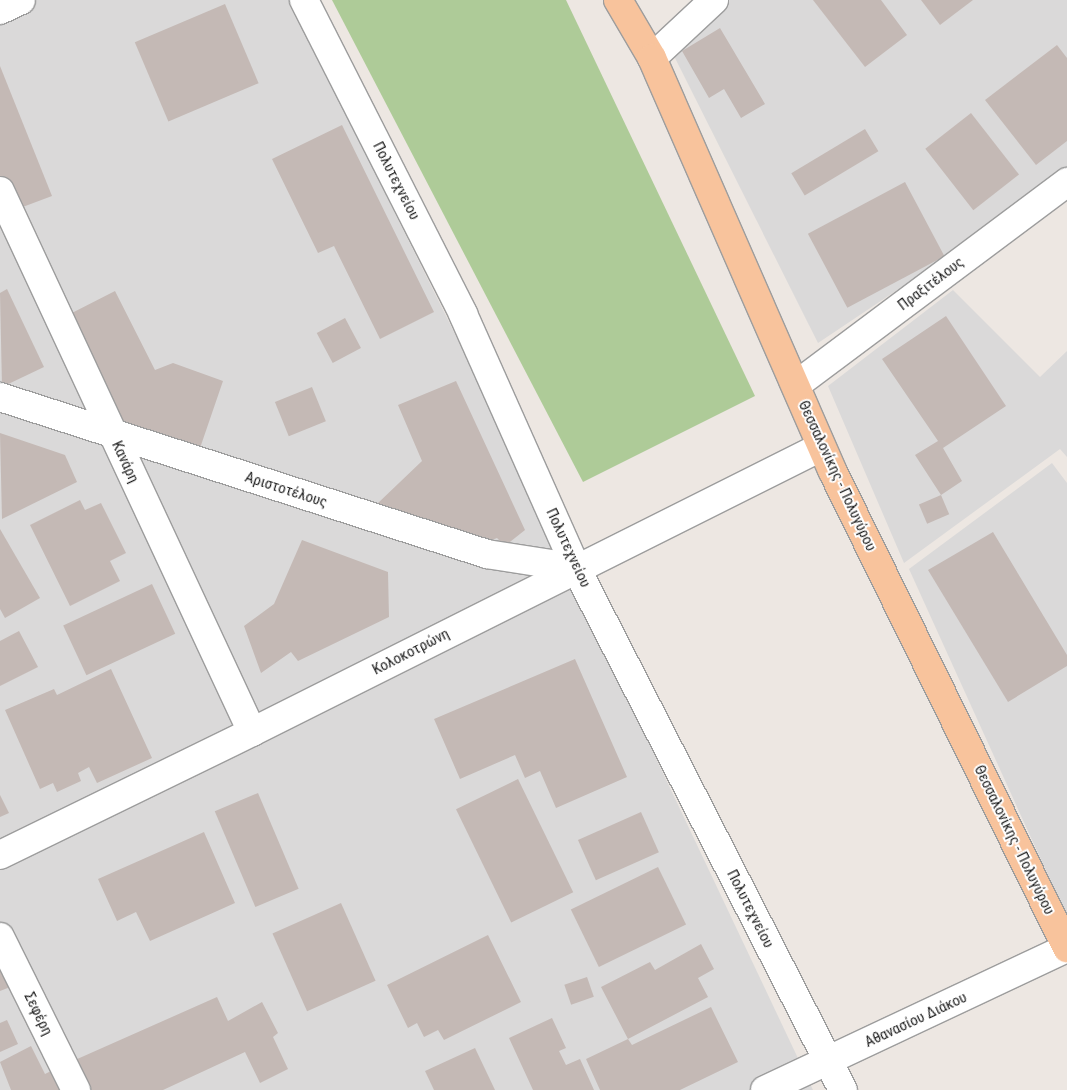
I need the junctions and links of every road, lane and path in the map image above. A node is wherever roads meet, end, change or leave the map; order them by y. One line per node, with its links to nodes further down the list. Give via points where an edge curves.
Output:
1 (21, 0): 5 (street)
2 (304, 0): 13 (street, Πολυτεχνείου, via 463,314)
3 (618, 0): 6 (main road, Θεσσαλονίκης - Πολυγύρου)
4 (714, 0): 6 (street)
5 (0, 10)
6 (652, 58): 9 (main road, Θεσσαλονίκης - Πολυγύρου)
7 (1067, 182): 9 (street, Πραξιτέλους)
8 (0, 191): 11 (street, Κανάρη)
9 (796, 385): 12 (main road, Θεσσαλονίκης - Πολυγύρου)
10 (0, 396): 11 (street, Αριστοτέλους)
11 (111, 433): 13 (street, Αριστοτέλους, via 487,554); 14 (street, Κανάρη)
12 (821, 446): 13 (street, Κολοκοτρώνη); 17 (main road, Θεσσαλονίκης - Πολυγύρου)
13 (576, 568): 14 (street, Κολοκοτρώνη); 18 (street, Πολυτεχνείου)
14 (252, 732): 15 (street, Κολοκοτρώνη)
15 (0, 855)
16 (0, 937): 19 (street, Σεφέρη)
17 (1067, 948): 18 (street, Αθανασίου Διάκου)
18 (827, 1062): 20 (street, Αθανασίου Διάκου); 21 (street, Πολυτεχνείου)
19 (76, 1090)
20 (764, 1090)
21 (843, 1090)

